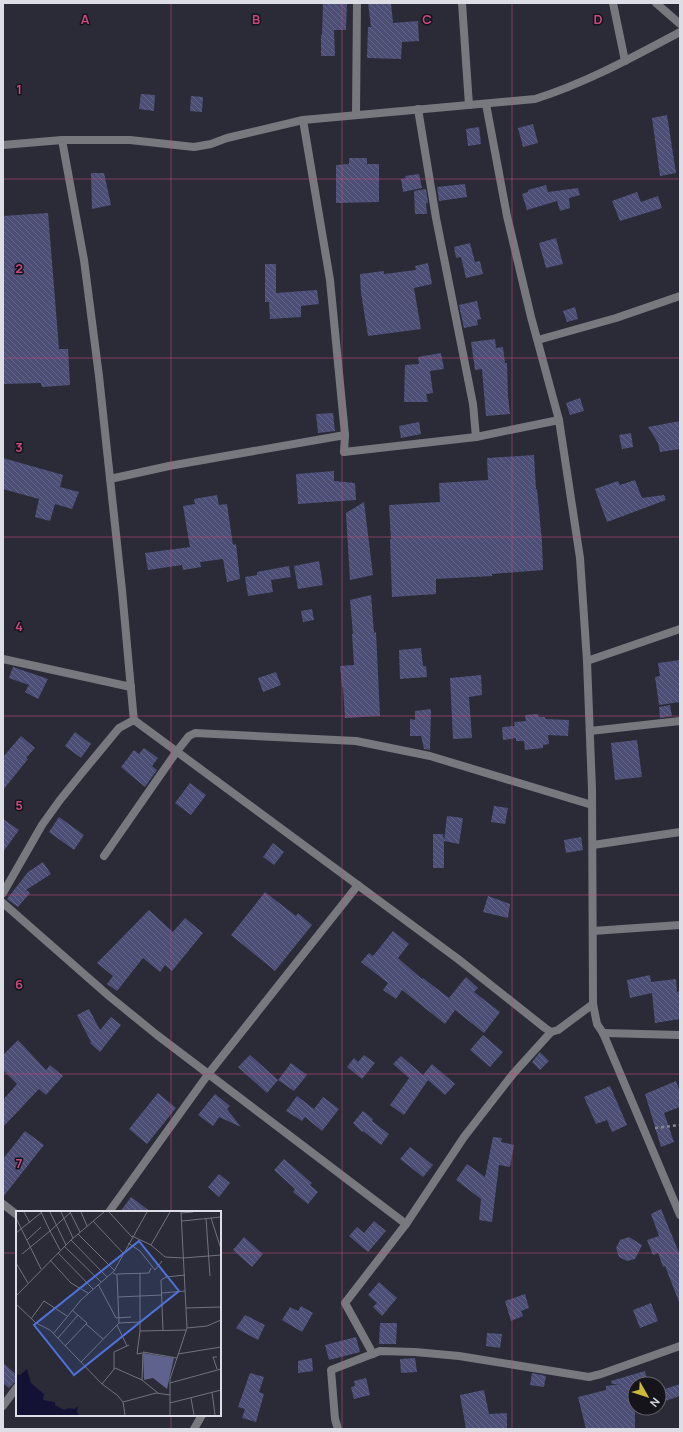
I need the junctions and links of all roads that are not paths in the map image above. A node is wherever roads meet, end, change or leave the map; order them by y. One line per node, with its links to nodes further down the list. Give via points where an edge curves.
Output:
1 (357, 3): 11 (street)
2 (462, 3): 9 (street)
3 (613, 3): 7 (street)
4 (656, 3): 5 (street)
5 (680, 24)
6 (680, 32): 7 (street)
7 (625, 61): 8 (street, via 560,91 536,99)
8 (486, 104): 9 (street); 16 (street, via 507,216)
9 (469, 105): 10 (street)
10 (418, 109): 11 (street); 19 (street, via 436,218 473,404)
11 (356, 115): 12 (street)
12 (303, 120): 13 (street, via 194,147 130,140); 18 (street, via 330,280)
13 (62, 140): 14 (street); 20 (street, via 84,260)
14 (3, 145)
15 (680, 296): 16 (street, via 616,318)
16 (538, 340): 17 (street)
17 (558, 420): 19 (street); 23 (street, via 580,558)
18 (345, 435): 19 (street, via 344,452); 20 (street)
19 (476, 436)
20 (110, 479): 24 (street)
21 (680, 629): 23 (street)
22 (3, 659): 24 (street)
23 (587, 661): 27 (street)
24 (131, 687): 25 (street)
25 (134, 720): 28 (street); 34 (street, via 119,728 60,800 42,825)
26 (680, 721): 27 (street)
27 (590, 730): 29 (street)
28 (177, 751): 29 (street, via 189,736 195,733 356,741 430,756); 32 (street); 33 (street)
29 (592, 805): 31 (street)
30 (680, 832): 31 (street)
31 (593, 845): 37 (street)
32 (104, 856)
33 (358, 885): 39 (street); 42 (street)
34 (3, 893)
35 (3, 903): 42 (street, via 109,996)
36 (680, 924): 37 (street)
37 (593, 931): 38 (street)
38 (593, 1004): 39 (street, via 558,1030); 40 (street, via 597,1024)
39 (551, 1032): 47 (street, via 513,1074 464,1137)
40 (603, 1033): 41 (street); 46 (street)
41 (680, 1034)
42 (209, 1073): 44 (street); 47 (street)
43 (3, 1204): 45 (street)
44 (110, 1211)
45 (16, 1214)
46 (680, 1215)
47 (406, 1224): 49 (street, via 345,1303)
48 (680, 1346): 49 (street, via 590,1377 459,1356 415,1352)
49 (373, 1354): 54 (street, via 331,1370)
50 (16, 1388): 51 (street)
51 (3, 1406)
52 (201, 1416): 53 (street)
53 (194, 1429)
54 (338, 1429)

